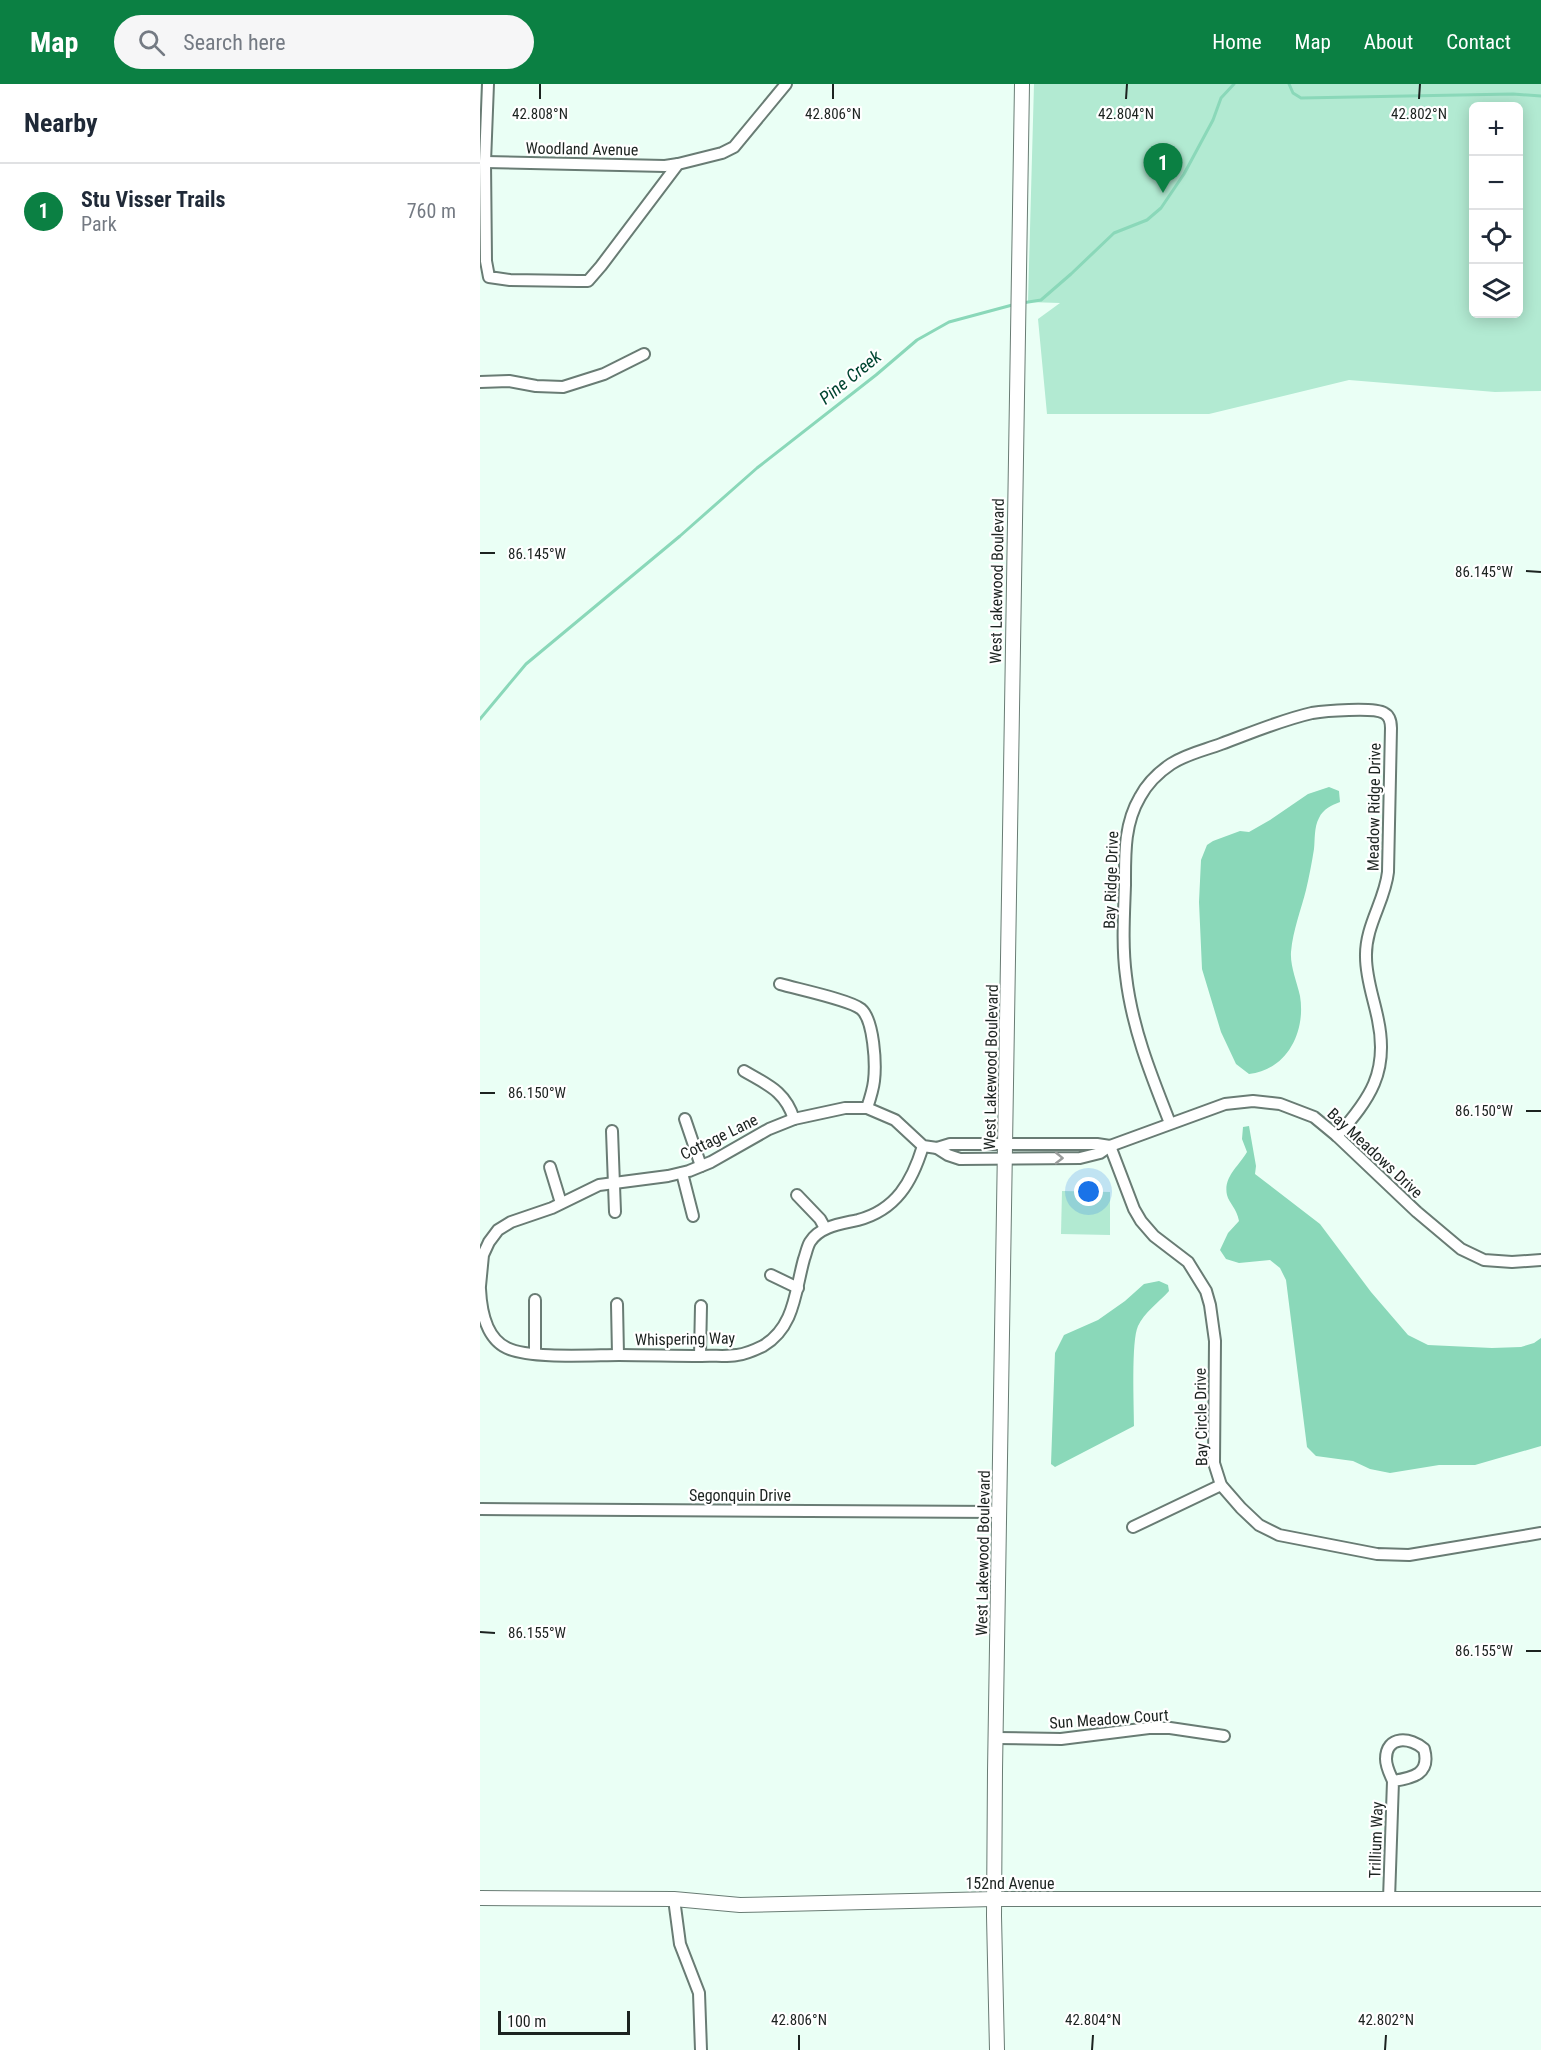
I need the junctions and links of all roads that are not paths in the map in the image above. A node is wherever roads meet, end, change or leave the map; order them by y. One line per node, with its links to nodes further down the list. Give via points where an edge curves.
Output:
1 (488, 84): 4 (street)
2 (786, 84): 5 (street, Woodland Avenue, via 734,147)
3 (1022, 84): 19 (street, West Lakewood Boulevard)
4 (485, 162): 5 (street, Woodland Avenue); 5 (street, via 489,277 578,281 588,280 601,266)
5 (678, 164)
6 (644, 354): 7 (street, via 604,374 562,387)
7 (480, 382)
8 (1386, 714): 14 (street, Bay Ridge Drive, via 1366,710 1313,713 1290,719 1173,763 1144,789 1129,821 1125,843 1125,973 1138,1039); 16 (street, Meadow Ridge Drive, via 1391,728 1388,872 1366,956 1382,1057 1369,1096)
9 (780, 984): 11 (street, via 856,1006 867,1015 875,1070)
10 (744, 1071): 13 (street, via 779,1092)
11 (867, 1108): 13 (street, Cottage Lane, via 845,1108); 17 (street, Cottage Lane, via 895,1120)
12 (685, 1119): 20 (street)
13 (794, 1119): 20 (street, Cottage Lane)
14 (1170, 1123): 16 (street, Bay Meadows Drive, via 1225,1104 1253,1101 1296,1109 1314,1117); 18 (street, Bay Meadows Drive)
15 (612, 1131): 23 (street)
16 (1337, 1137): 29 (street, Bay Meadows Drive, via 1461,1249 1484,1260)
17 (923, 1146): 19 (street, via 937,1148 948,1144); 28 (street, via 912,1174 892,1204 861,1219)
18 (1110, 1146): 19 (street, Bay Meadows Drive, via 1096,1143); 39 (street, Bay Circle Drive, via 1141,1221 1188,1262 1206,1292 1215,1341 1215,1463)
19 (1006, 1151): 41 (street, West Lakewood Boulevard)
20 (701, 1166): 22 (street, Cottage Lane)
21 (550, 1167): 25 (street)
22 (682, 1173): 23 (street, Cottage Lane); 27 (street)
23 (614, 1182): 25 (street, Cottage Lane); 26 (street)
24 (797, 1194): 28 (street)
25 (561, 1203): 31 (street, Cottage Lane, via 498,1230 483,1255)
26 (615, 1212)
27 (693, 1216)
28 (825, 1228): 32 (street, Whispering Way, via 809,1242)
29 (1541, 1260)
30 (771, 1275): 32 (street)
31 (480, 1287): 36 (street, Whispering Way, via 483,1314 491,1333 507,1348)
32 (798, 1288): 38 (street, Whispering Way, via 786,1324 765,1345 738,1355)
33 (535, 1300): 36 (street)
34 (617, 1304): 37 (street)
35 (701, 1306): 38 (street)
36 (535, 1354): 37 (street, Whispering Way)
37 (618, 1355): 38 (street, Whispering Way)
38 (700, 1356)
39 (1221, 1485): 42 (street); 43 (street, Bay Circle Drive, via 1259,1525 1280,1535 1377,1554 1409,1555)
40 (480, 1509): 41 (street, Segonquin Drive)
41 (1000, 1512): 45 (street, West Lakewood Boulevard)
42 (1133, 1527)
43 (1541, 1533)
44 (1224, 1736): 45 (street, Sun Meadow Court, via 1149,1728 1061,1739)
45 (996, 1738): 49 (street, West Lakewood Boulevard)
46 (1393, 1781): 50 (street, Trillium Way)
47 (480, 1898): 48 (street, 152nd Avenue)
48 (674, 1899): 49 (street, 152nd Avenue, via 740,1905); 52 (street, via 680,1944 699,1993)
49 (994, 1899): 50 (street, 152nd Avenue); 53 (street, West Lakewood Boulevard)
50 (1389, 1899): 51 (street, 152nd Avenue)
51 (1541, 1899)
52 (701, 2050)
53 (997, 2050)

